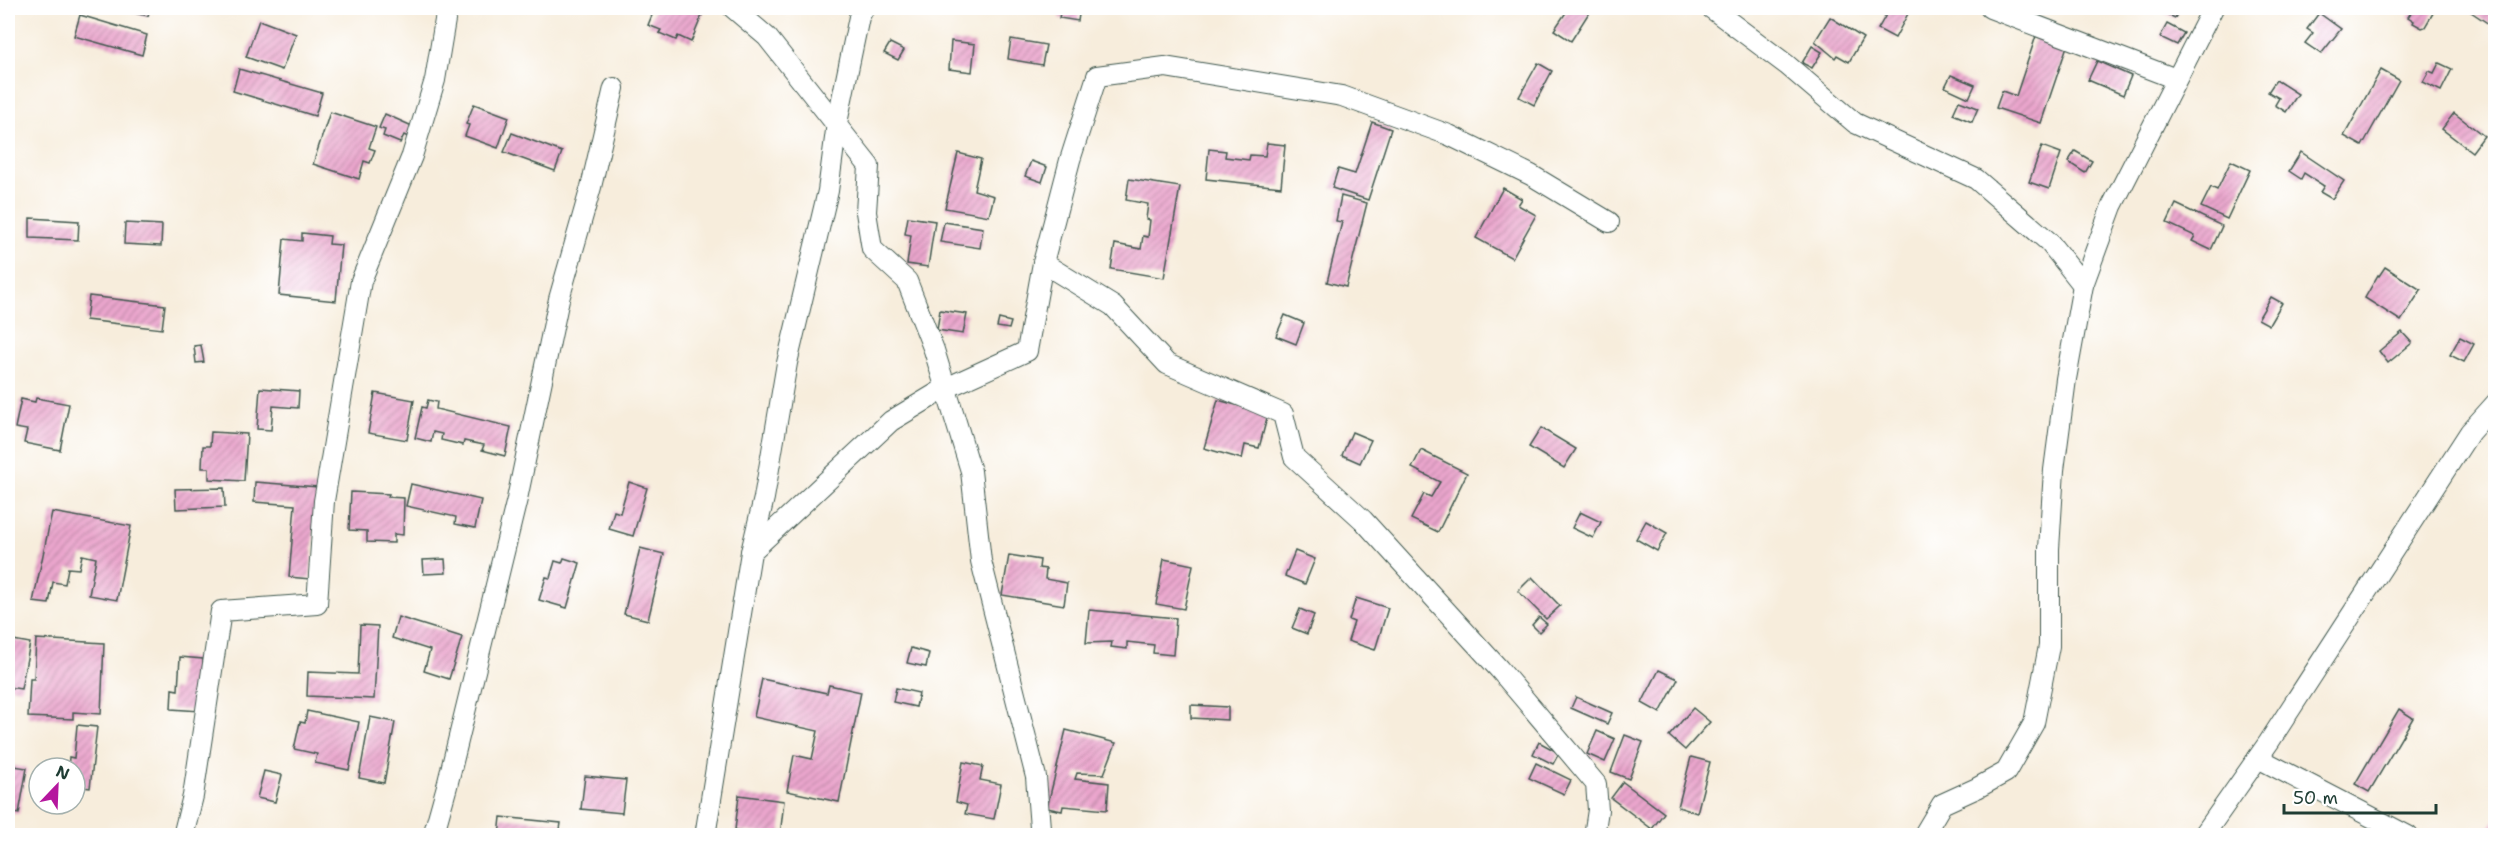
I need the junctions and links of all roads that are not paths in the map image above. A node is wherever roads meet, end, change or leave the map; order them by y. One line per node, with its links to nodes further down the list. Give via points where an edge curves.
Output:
1 (447, 8): 17 (street, via 435,80 412,156 361,281 324,501 317,604 221,611 193,796)
2 (733, 8): 9 (street, via 767,37)
3 (864, 8): 9 (street)
4 (1711, 8): 12 (street, via 1855,123 1976,179 2049,242)
5 (1990, 8): 7 (street)
6 (2213, 8): 7 (street)
7 (2176, 79): 12 (street, via 2112,206)
8 (614, 88): 18 (street)
9 (837, 123): 13 (street, via 869,166 866,212 872,249 907,281 934,350); 15 (street, via 828,191 787,363)
10 (1610, 222): 11 (street, via 1531,175 1449,135 1342,96 1165,67 1097,76)
11 (1043, 263): 13 (street, via 1027,351); 21 (street, via 1113,306 1167,364 1283,414 1294,457 1363,520 1499,669 1596,784)
12 (2083, 285): 22 (street, via 2054,470 2049,646 2034,723 2006,772 1942,804)
13 (944, 389): 15 (street, via 891,421); 20 (street, via 971,471 981,561 1036,777)
14 (2496, 403): 16 (street, via 2470,432)
15 (752, 552): 19 (street)
16 (2258, 758): 23 (street); 24 (street)
17 (183, 836)
18 (432, 836)
19 (705, 836)
20 (1038, 836)
21 (1594, 836)
22 (1923, 836)
23 (2203, 836)
24 (2408, 836)

